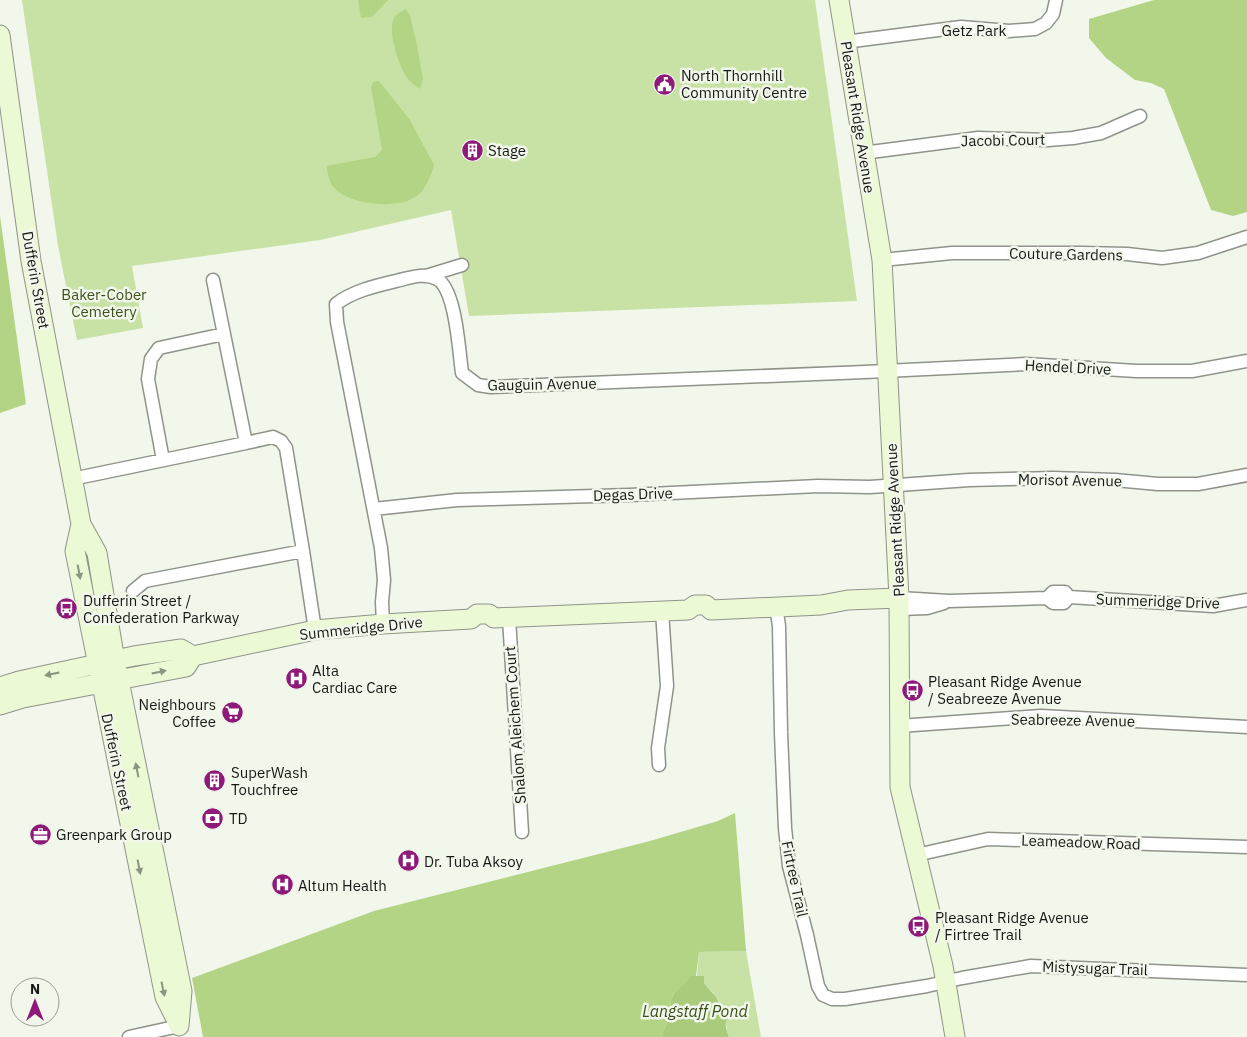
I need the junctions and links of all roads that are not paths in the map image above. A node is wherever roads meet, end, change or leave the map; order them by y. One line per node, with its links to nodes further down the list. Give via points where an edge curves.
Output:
1 (839, 0): 4 (street, Pleasant Ridge Avenue)
2 (1056, 0): 4 (street, Getz Park, via 1054,14 1035,29 1009,31 961,27)
3 (0, 35): 18 (street, Dufferin Street, via 31,261)
4 (845, 42): 6 (street, Pleasant Ridge Avenue)
5 (1140, 116): 6 (street, Jacobi Court, via 1101,132 1073,138 978,138)
6 (863, 153): 8 (street, Pleasant Ridge Avenue)
7 (1247, 237): 8 (street, Couture Gardens, via 1198,253 1162,258 1127,254 952,253)
8 (882, 260): 14 (street, Pleasant Ridge Avenue)
9 (462, 265): 10 (street)
10 (425, 276): 14 (street, Gauguin Avenue, via 436,278 443,284 450,299 462,373 478,385); 20 (street, via 371,287 346,296 336,304)
11 (213, 280): 12 (street)
12 (224, 334): 15 (street); 16 (street, via 159,348 152,355 148,379)
13 (1247, 361): 14 (street, Hendel Drive, via 1192,371 1026,364)
14 (888, 371): 19 (street, Pleasant Ridge Avenue)
15 (246, 442): 16 (street); 21 (street, via 273,437 284,444)
16 (163, 460): 18 (street)
17 (1247, 475): 19 (street, Morisot Avenue, via 1198,484 1054,478)
18 (72, 479): 31 (street, Dufferin Street, via 81,524 97,553)
19 (892, 485): 20 (street, Degas Drive, via 456,500); 24 (street, Pleasant Ridge Avenue)
20 (374, 509): 28 (street, via 384,580)
21 (303, 551): 22 (street, via 145,581); 29 (street)
22 (133, 591)
23 (1247, 600): 24 (street, Summeridge Drive, via 1214,606 1069,597 1064,592 1053,592 1047,598 949,601 927,608)
24 (899, 604): 25 (street, Summeridge Drive, via 848,611 821,605); 35 (street, Pleasant Ridge Avenue)
25 (776, 606): 26 (street, Summeridge Drive, via 711,610 706,605 694,605 688,610); 42 (street, Firtree Trail, via 789,866 818,986 823,995 845,999)
26 (662, 612): 27 (street, Summeridge Drive); 37 (street, via 667,686 658,748)
27 (501, 618): 28 (street, Summeridge Drive, via 478,614 471,619); 38 (street, Shalom Aleichem Court)
28 (383, 624): 29 (street, Summeridge Drive)
29 (315, 630): 30 (street, Summeridge Drive)
30 (193, 656): 31 (street, Summeridge Drive, via 181,649); 32 (street, Summeridge Drive, one-way to 30, via 186,667)
31 (106, 663): 32 (street, Dufferin Street); 33 (street, Summeridge Drive, one-way to 33)
32 (110, 682): 34 (street, Summeridge Drive); 43 (street, Dufferin Street, via 165,997)
33 (0, 687)
34 (0, 705)
35 (899, 726): 36 (street, Seabreeze Avenue, via 1041,716); 40 (street, Pleasant Ridge Avenue, via 900,787)
36 (1247, 727)
37 (659, 765)
38 (522, 832)
39 (1247, 847): 40 (street, Leameadow Road, via 988,839)
40 (916, 855): 42 (street, Pleasant Ridge Avenue)
41 (1247, 975): 42 (street, Mistysugar Trail, via 1031,966)
42 (945, 982): 45 (street, Pleasant Ridge Avenue)
43 (180, 1032): 44 (street)
44 (129, 1037)
45 (955, 1037)

